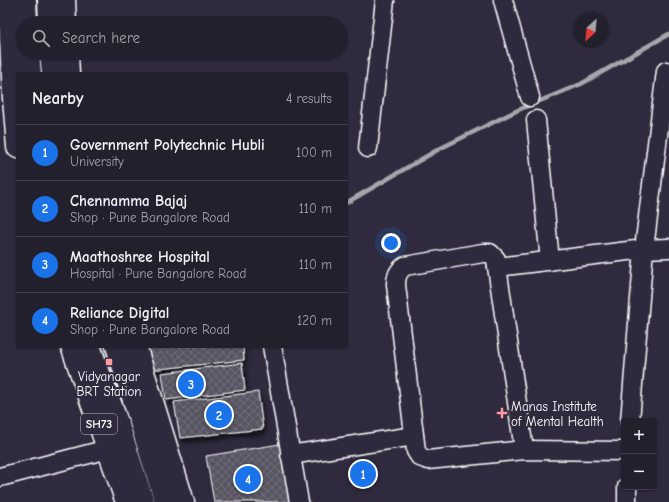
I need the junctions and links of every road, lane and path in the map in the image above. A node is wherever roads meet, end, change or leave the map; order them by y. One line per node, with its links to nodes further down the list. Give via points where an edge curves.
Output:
1 (9, 0): 19 (main road)
2 (27, 0): 7 (street)
3 (47, 0): 8 (street)
4 (64, 0): 9 (main road)
5 (385, 0): 20 (street)
6 (502, 0): 17 (street)
7 (28, 16)
8 (48, 16)
9 (65, 16)
10 (31, 60): 14 (street)
11 (49, 60): 15 (street)
12 (67, 60): 16 (main road)
13 (666, 71): 21 (street)
14 (32, 72)
15 (50, 72)
16 (68, 72)
17 (530, 98)
18 (536, 120): 23 (street)
19 (16, 122)
20 (368, 148)
21 (644, 248): 22 (street); 23 (street); 30 (street)
22 (669, 248)
23 (550, 261): 24 (street)
24 (497, 268): 31 (street, via 496,259 490,253 483,253 405,266 396,277); 33 (street)
25 (73, 348): 32 (main road, SH73)
26 (92, 348): 39 (street)
27 (116, 348): 40 (street)
28 (136, 348): 41 (main road)
29 (272, 348): 35 (street)
30 (630, 418)
31 (414, 436): 33 (street, via 416,452 428,460); 35 (street)
32 (108, 449): 36 (street); 38 (main road, SH73)
33 (524, 450): 34 (street)
34 (621, 451)
35 (290, 455): 42 (street)
36 (0, 477)
37 (627, 490): 43 (street)
38 (127, 502)
39 (145, 502)
40 (164, 502)
41 (183, 502)
42 (299, 502)
43 (627, 502)

